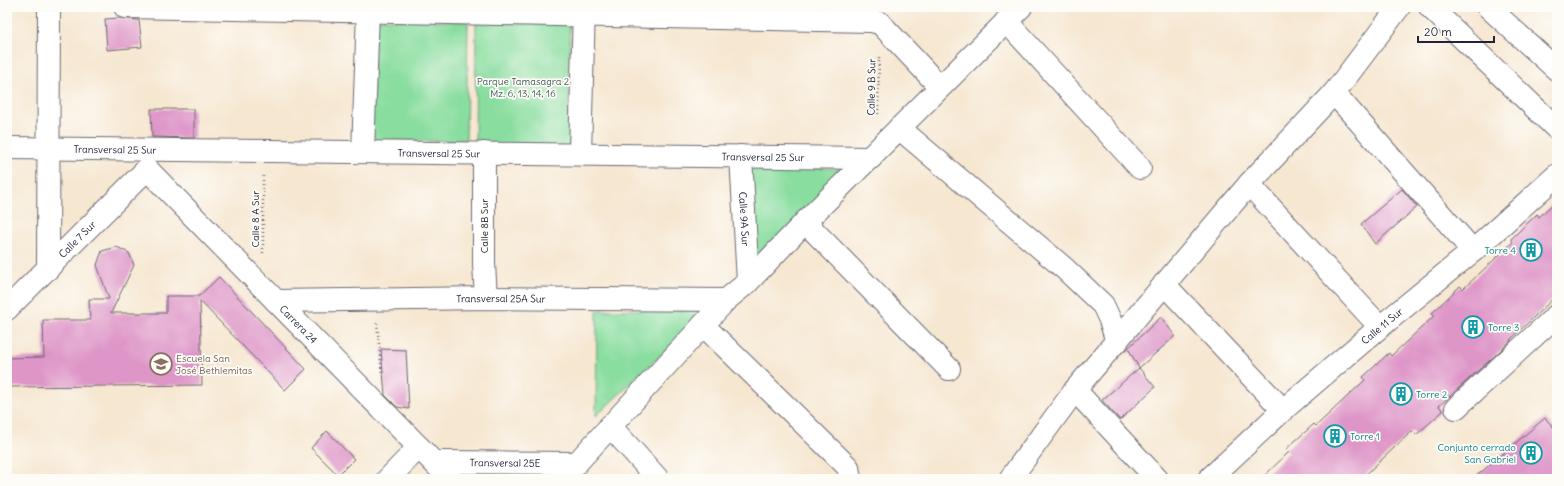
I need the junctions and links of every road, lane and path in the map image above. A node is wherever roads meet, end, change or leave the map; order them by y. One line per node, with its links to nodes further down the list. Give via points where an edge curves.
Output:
1 (49, 7): 17 (street)
2 (125, 7): 6 (street)
3 (1399, 7): 13 (street)
4 (1430, 7): 15 (street)
5 (1488, 7): 11 (street)
6 (198, 8): 7 (street)
7 (368, 11): 8 (street); 19 (street)
8 (584, 12): 10 (street); 21 (street)
9 (1014, 14): 12 (street); 24 (street)
10 (880, 23): 12 (street); 22 (path, Calle 9 B Sur)
11 (1557, 70)
12 (940, 87): 14 (street)
13 (1334, 93): 27 (street); 29 (street)
14 (899, 128): 22 (street); 41 (street, via 1064,268 1103,305)
15 (1557, 129)
16 (7, 148): 17 (street, Transversal 25 Sur)
17 (48, 148): 18 (street, Transversal 25 Sur); 30 (street)
18 (263, 151): 19 (street, Transversal 25 Sur); 33 (path, Calle 8 A Sur)
19 (363, 152): 20 (street, Transversal 25 Sur)
20 (484, 153): 21 (street, Transversal 25 Sur); 34 (street, Calle 8B Sur)
21 (580, 154): 23 (street, Transversal 25 Sur)
22 (874, 154): 23 (street, Transversal 25 Sur); 28 (street)
23 (741, 156): 31 (street, Calle 9A Sur)
24 (1140, 168)
25 (148, 169): 30 (street, Calle 7 Sur); 33 (street, Carrera 24)
26 (1557, 175): 29 (street, Calle 11 Sur)
27 (1249, 184): 32 (street); 40 (street)
28 (805, 222): 31 (street); 42 (street)
29 (1473, 251): 40 (street, Calle 11 Sur)
30 (48, 269): 37 (street, Calle 7 Sur)
31 (748, 282): 36 (street)
32 (1164, 284): 41 (street); 46 (street)
33 (269, 294): 35 (street, Transversal 25A Sur); 48 (street, Carrera 24)
34 (486, 298): 35 (street, Transversal 25A Sur); 36 (street, Transversal 25A Sur)
35 (376, 300): 43 (path)
36 (726, 300): 39 (street)
37 (11, 301)
38 (1557, 314): 45 (street)
39 (703, 325): 47 (street); 54 (street, via 848,467)
40 (1380, 327): 46 (street, Calle 11 Sur)
41 (1117, 342): 44 (street)
42 (949, 369)
43 (382, 375)
44 (1075, 390): 55 (street); 56 (street)
45 (1456, 408)
46 (1283, 410): 57 (street, Calle 11 Sur)
47 (610, 426): 49 (street); 53 (street)
48 (426, 455): 49 (street, Transversal 25E); 50 (street); 51 (street, Carrera 24)
49 (577, 462): 52 (street)
50 (388, 479)
51 (450, 479)
52 (562, 479)
53 (658, 479)
54 (850, 479)
55 (1010, 479)
56 (1158, 479)
57 (1209, 479)

